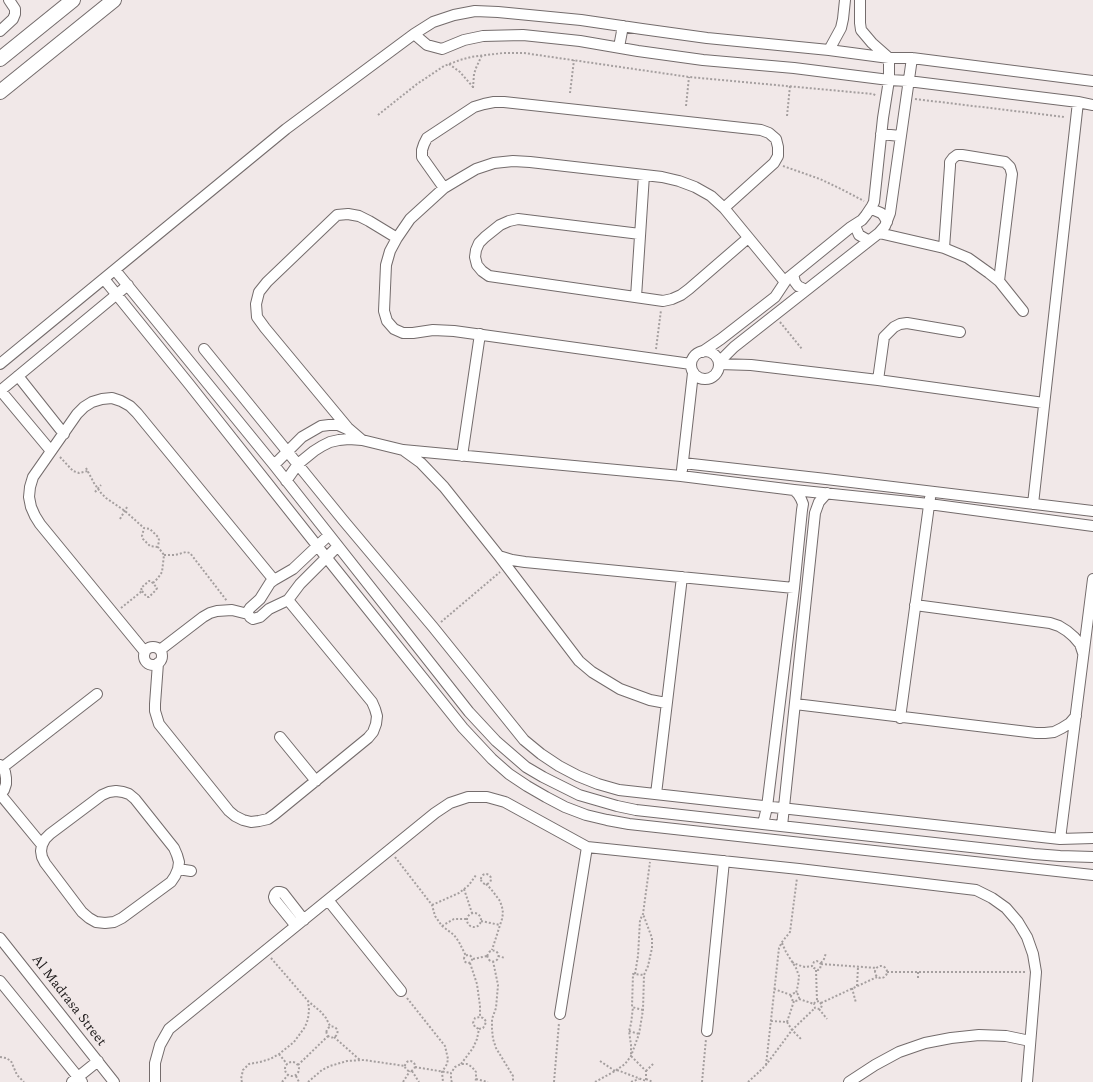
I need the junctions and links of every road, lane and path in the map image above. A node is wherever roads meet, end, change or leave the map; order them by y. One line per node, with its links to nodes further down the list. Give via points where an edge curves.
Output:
1 (9, 0): 7 (street, via 15,8 15,14)
2 (73, 0): 14 (street)
3 (114, 0): 22 (street)
4 (844, 0): 10 (street, via 841,28)
5 (860, 0): 12 (street, via 861,30)
6 (623, 26): 8 (street, via 498,12 475,12 433,22); 9 (street); 10 (street, via 707,38)
7 (0, 31)
8 (414, 34): 9 (street, via 426,45 442,49 483,36 523,36); 47 (street, via 286,129)
9 (619, 47): 18 (street, via 703,60)
10 (829, 50): 12 (street)
11 (482, 55): 15 (path, via 524,53); 16 (path); 16 (path, via 474,74 473,88 460,72)
12 (889, 58): 13 (street); 18 (street)
13 (912, 58): 19 (street); 20 (street)
14 (0, 59)
15 (574, 60): 17 (path); 23 (path)
16 (449, 64): 29 (path, via 430,74)
17 (689, 77): 21 (path); 28 (path)
18 (889, 80): 19 (street); 32 (street)
19 (908, 81): 24 (street); 26 (street)
20 (1093, 81)
21 (790, 86): 25 (path, via 873,94); 30 (path)
22 (0, 92)
23 (570, 93)
24 (906, 98): 31 (path); 33 (street)
25 (877, 99)
26 (1078, 102): 27 (street); 75 (street)
27 (1093, 105)
28 (686, 106)
29 (378, 116)
30 (787, 116)
31 (1065, 117)
32 (881, 134): 33 (street); 38 (street, via 874,202)
33 (900, 136): 39 (street)
34 (774, 163): 36 (street, via 778,156 776,139 762,130 494,102 474,107 427,138 422,157); 37 (street); 38 (path, via 820,179)
35 (644, 175): 36 (street, via 513,161 494,163 476,170); 37 (street, via 679,180 696,187); 41 (street)
36 (444, 188): 43 (street, via 410,220)
37 (724, 208): 44 (street)
38 (871, 208): 39 (street, via 881,213); 40 (street)
39 (887, 222): 42 (street)
40 (856, 224): 45 (street, via 859,234); 48 (street)
41 (640, 234): 55 (street); 55 (street, via 518,218 500,225 485,237 479,243 475,257 477,265 489,276)
42 (879, 234): 45 (street); 46 (street)
43 (397, 238): 64 (street, via 386,265 384,311 387,321 403,333 444,330); 76 (street, via 359,216 337,215 267,282 259,292 256,304 257,317 265,328)
44 (748, 238): 51 (street); 57 (street, via 690,290)
45 (870, 240): 53 (street)
46 (944, 248): 50 (street, via 968,258); 50 (street, via 950,162 962,155 1005,162 1012,174)
47 (115, 270): 49 (street); 52 (street)
48 (793, 274): 51 (street); 53 (street, via 798,286)
49 (104, 279): 54 (street); 70 (street)
50 (998, 281): 60 (street)
51 (785, 282): 56 (street)
52 (128, 285): 54 (street); 58 (street)
53 (806, 290): 59 (street)
54 (116, 294): 61 (street); 72 (street)
55 (636, 297): 57 (street)
56 (775, 297): 59 (street, via 784,300); 67 (street)
57 (663, 301): 68 (path)
58 (142, 302): 61 (street, via 136,304); 85 (street)
59 (786, 306): 62 (street)
60 (1023, 311)
61 (131, 312): 110 (street)
62 (775, 315): 66 (path); 69 (street, via 734,347)
63 (960, 332): 73 (street, via 907,323 894,327 884,337)
64 (480, 334): 68 (street); 82 (street)
65 (204, 349): 81 (street)
66 (802, 349)
67 (702, 352): 69 (street, via 712,353); 71 (street, via 695,356)
68 (655, 359): 71 (street)
69 (719, 363): 71 (street, via 716,374 709,379 700,378); 73 (street)
70 (0, 364)
71 (692, 368): 83 (street)
72 (18, 376): 74 (street); 77 (street)
73 (878, 380): 75 (street)
74 (0, 391): 80 (street)
75 (1044, 404): 100 (street)
76 (353, 432): 78 (street); 81 (street, via 338,425 321,426 302,436)
77 (64, 434): 80 (street); 117 (street, via 77,414 92,402 112,398 130,406)
78 (362, 440): 79 (street); 84 (street, via 330,442)
79 (403, 450): 82 (street); 112 (street, via 437,479)
80 (51, 451): 87 (path, via 60,456 73,471); 124 (street, via 33,477 29,496 31,507 40,524)
81 (287, 452): 84 (street); 85 (street)
82 (462, 456): 88 (street)
83 (683, 463): 88 (street); 89 (street)
84 (298, 464): 90 (street); 126 (street)
85 (274, 466): 90 (street)
86 (86, 468): 87 (path)
87 (88, 471): 92 (path)
88 (681, 476): 93 (street)
89 (826, 479): 94 (street); 97 (street, via 821,485 821,490)
90 (286, 481): 107 (street)
91 (101, 485): 92 (path)
92 (98, 488): 95 (path); 102 (path, via 106,498)
93 (794, 490): 97 (street); 119 (street, via 803,504)
94 (917, 490): 96 (street); 98 (street)
95 (94, 492)
96 (930, 492): 99 (street); 100 (street)
97 (825, 493): 98 (street); 133 (street, via 815,513)
98 (916, 503): 99 (street)
99 (929, 504): 105 (street); 122 (street)
100 (1033, 504): 103 (street)
101 (126, 507): 102 (path)
102 (125, 511): 104 (path); 106 (path)
103 (1093, 511)
104 (120, 519)
105 (1093, 526)
106 (144, 528): 109 (path, via 150,529 158,537); 109 (path, via 143,539 150,546)
107 (329, 535): 108 (street); 110 (street)
108 (338, 546): 113 (street); 143 (street, via 469,712 496,741 526,766 579,795 617,806)
109 (158, 547): 111 (path)
110 (317, 547): 113 (street); 117 (street, via 293,569)
111 (164, 555): 118 (path, via 162,572); 123 (path, via 186,552 190,554 225,597)
112 (499, 556): 114 (street); 115 (street, via 525,562)
113 (326, 557): 121 (street); 156 (street, via 477,744 509,774 565,807 629,824)
114 (507, 566): 126 (path); 132 (street, via 579,662 620,689)
115 (682, 577): 119 (street); 132 (street)
116 (1093, 579): 129 (street)
117 (274, 580): 125 (street, via 250,608)
118 (153, 583): 120 (path, via 149,581 141,588); 120 (path, via 157,588 149,596)
119 (794, 588): 141 (street)
120 (142, 591): 124 (path)
121 (288, 600): 125 (street, via 269,609 257,619); 138 (street, via 372,702 377,716 373,732 368,738)
122 (915, 605): 129 (street, via 1050,623 1063,628 1074,637); 135 (street)
123 (232, 610): 125 (street); 127 (street, via 217,611 203,617)
124 (114, 613): 128 (street)
125 (248, 614)
126 (434, 627): 140 (street, via 524,740 541,754 572,773 598,784 619,790)
127 (160, 650): 128 (street, via 152,647); 130 (street, via 162,657)
128 (145, 652): 130 (street, via 148,662)
129 (1084, 653): 134 (street)
130 (158, 663): 138 (street, via 155,711 159,724 235,816 251,822 268,819)
131 (97, 694): 137 (street)
132 (666, 703): 140 (street)
133 (795, 704): 135 (street); 142 (street)
134 (1076, 716): 135 (street, via 1062,728 1045,733); 146 (street)
135 (900, 718)
136 (280, 737): 138 (street)
137 (1, 766): 139 (street, via 6,778 4,790)
138 (316, 781)
139 (0, 794): 147 (street)
140 (656, 794): 141 (street)
141 (767, 806): 142 (street); 143 (street)
142 (784, 809): 144 (street); 146 (street)
143 (763, 824): 144 (street)
144 (782, 826): 151 (street, via 1034,854)
145 (1093, 838): 146 (street)
146 (1060, 839)
147 (42, 845): 153 (street, via 50,834 102,795 123,792 135,799 174,848 179,862); 153 (street, via 44,863 82,912 96,922 114,922 122,918 171,882)
148 (587, 847): 149 (street, via 505,802 487,797 468,797 450,803 435,813); 150 (street); 213 (street)
149 (390, 850): 160 (street); 161 (path)
150 (651, 853): 152 (street); 163 (path)
151 (1093, 857)
152 (724, 861): 154 (street); 222 (street)
153 (178, 869): 155 (street)
154 (799, 869): 171 (path, via 790,932); 190 (street, via 976,890 1006,908 1018,922 1027,937)
155 (191, 871)
156 (1093, 875)
157 (480, 879): 158 (path); 158 (path, via 485,874 488,875 491,880); 159 (path, via 474,874)
158 (486, 884): 167 (path, via 502,907)
159 (464, 889): 161 (path); 162 (path)
160 (328, 900): 165 (street); 199 (street)
161 (432, 905): 169 (path, via 435,916)
162 (472, 913): 164 (path); 166 (path, via 479,914)
163 (643, 914): 191 (path, via 640,920); 192 (path, via 652,938 650,957)
164 (467, 919): 166 (path, via 468,923 475,927); 169 (path, via 454,919)
165 (304, 920): 168 (street); 168 (street, via 283,893 277,892 274,900)
166 (481, 921): 167 (path)
167 (500, 925): 172 (path)
168 (296, 926): 173 (street)
169 (442, 926): 175 (path, via 454,936)
170 (0, 938): 232 (street, Al Madrasa Street)
171 (782, 942): 181 (path); 198 (path)
172 (492, 950): 176 (path); 177 (path, via 498,953)
173 (266, 951): 203 (path); 255 (street, via 169,1029 160,1046 155,1064)
174 (826, 953): 182 (path)
175 (466, 956): 179 (path, via 471,956); 183 (path, via 464,960)
176 (487, 956): 179 (path); 180 (path)
177 (498, 956): 178 (path); 180 (path)
178 (505, 958)
179 (472, 959): 183 (path)
180 (493, 961): 266 (path, via 498,985 496,1008 492,1019 493,1038 496,1048 513,1076)
181 (791, 961): 184 (path, via 805,967); 200 (path, via 799,976)
182 (821, 963): 184 (path, via 817,961); 185 (path); 187 (path, via 820,968)
183 (470, 964): 214 (path, via 477,984)
184 (812, 966): 187 (path)
185 (858, 967): 186 (path); 196 (path)
186 (877, 968): 188 (path, via 884,966); 193 (path)
187 (816, 970): 205 (path)
188 (887, 972): 189 (path); 193 (path, via 884,978)
189 (918, 972): 190 (path); 194 (path)
190 (1036, 972): 227 (street)
191 (635, 974): 192 (path); 209 (path)
192 (644, 975): 212 (path)
193 (877, 977): 196 (path)
194 (918, 979)
195 (0, 982): 251 (street)
196 (857, 986): 197 (path)
197 (852, 988): 206 (path); 207 (path)
198 (774, 989): 201 (path); 216 (path)
199 (401, 991): 244 (path, via 445,1046 448,1059)
200 (796, 993): 201 (path); 202 (path)
201 (791, 995): 204 (path)
202 (799, 999): 204 (path); 208 (path)
203 (308, 1001): 218 (path, via 321,1012); 228 (path, via 309,1014 305,1027 294,1042)
204 (794, 1001): 217 (path)
205 (817, 1001): 206 (path); 208 (path)
206 (821, 1003): 211 (path)
207 (856, 1003)
208 (814, 1004): 210 (path)
209 (633, 1008): 212 (path); 221 (path)
210 (815, 1008): 211 (path); 220 (path)
211 (819, 1009): 215 (path)
212 (643, 1010): 223 (path)
213 (560, 1014): 267 (path)
214 (480, 1016): 219 (path, via 486,1021 483,1028); 219 (path, via 475,1018 473,1023)
215 (827, 1019)
216 (771, 1021): 217 (path); 238 (path)
217 (787, 1022): 220 (path)
218 (330, 1026): 224 (path, via 326,1033); 225 (path, via 338,1031)
219 (479, 1029): 236 (path, via 473,1048)
220 (792, 1030): 226 (path); 238 (path)
221 (629, 1031): 223 (path); 229 (path)
222 (707, 1031): 271 (path)
223 (639, 1034): 229 (path)
224 (328, 1036): 225 (path); 237 (path)
225 (334, 1037): 231 (path)
226 (801, 1039)
227 (1030, 1041): 273 (street, via 1006,1036 978,1035 925,1043 899,1052); 274 (street)
228 (279, 1054): 235 (path); 256 (path, via 249,1064 243,1070)
229 (631, 1056): 242 (path); 243 (path)
230 (0, 1057): 253 (path, via 11,1061 17,1075)
231 (360, 1060): 239 (path); 259 (path, via 347,1060 330,1066)
232 (98, 1061): 251 (street); 254 (street, Al Madrasa Street)
233 (600, 1061): 242 (path)
234 (654, 1063): 243 (path)
235 (287, 1064): 237 (path, via 295,1062); 246 (path, via 285,1072)
236 (461, 1064): 245 (path, via 454,1067); 249 (path, via 472,1067 476,1072)
237 (298, 1065): 247 (path, via 300,1069)
238 (766, 1065): 272 (path)
239 (405, 1066): 240 (path, via 409,1061 415,1064); 241 (path)
240 (415, 1067): 241 (path); 244 (path)
241 (411, 1071): 260 (path); 261 (path)
242 (616, 1071): 248 (path); 268 (path)
243 (646, 1071): 250 (path)
244 (442, 1072): 245 (path); 262 (path)
245 (451, 1073): 263 (path)
246 (288, 1075): 247 (path); 257 (path)
247 (296, 1076): 258 (path)
248 (640, 1078): 250 (path); 269 (path)
249 (476, 1079): 264 (path); 265 (path)
250 (646, 1079): 252 (path)
251 (77, 1080)
252 (649, 1081): 270 (path)
253 (24, 1082)
254 (114, 1082)
255 (155, 1082)
256 (242, 1082)
257 (282, 1082)
258 (299, 1082)
259 (308, 1082)
260 (403, 1082)
261 (418, 1082)
262 (442, 1082)
263 (452, 1082)
264 (475, 1082)
265 (488, 1082)
266 (513, 1082)
267 (554, 1082)
268 (595, 1082)
269 (631, 1082)
270 (653, 1082)
271 (702, 1082)
272 (748, 1082)
273 (849, 1082)
274 (1027, 1082)

